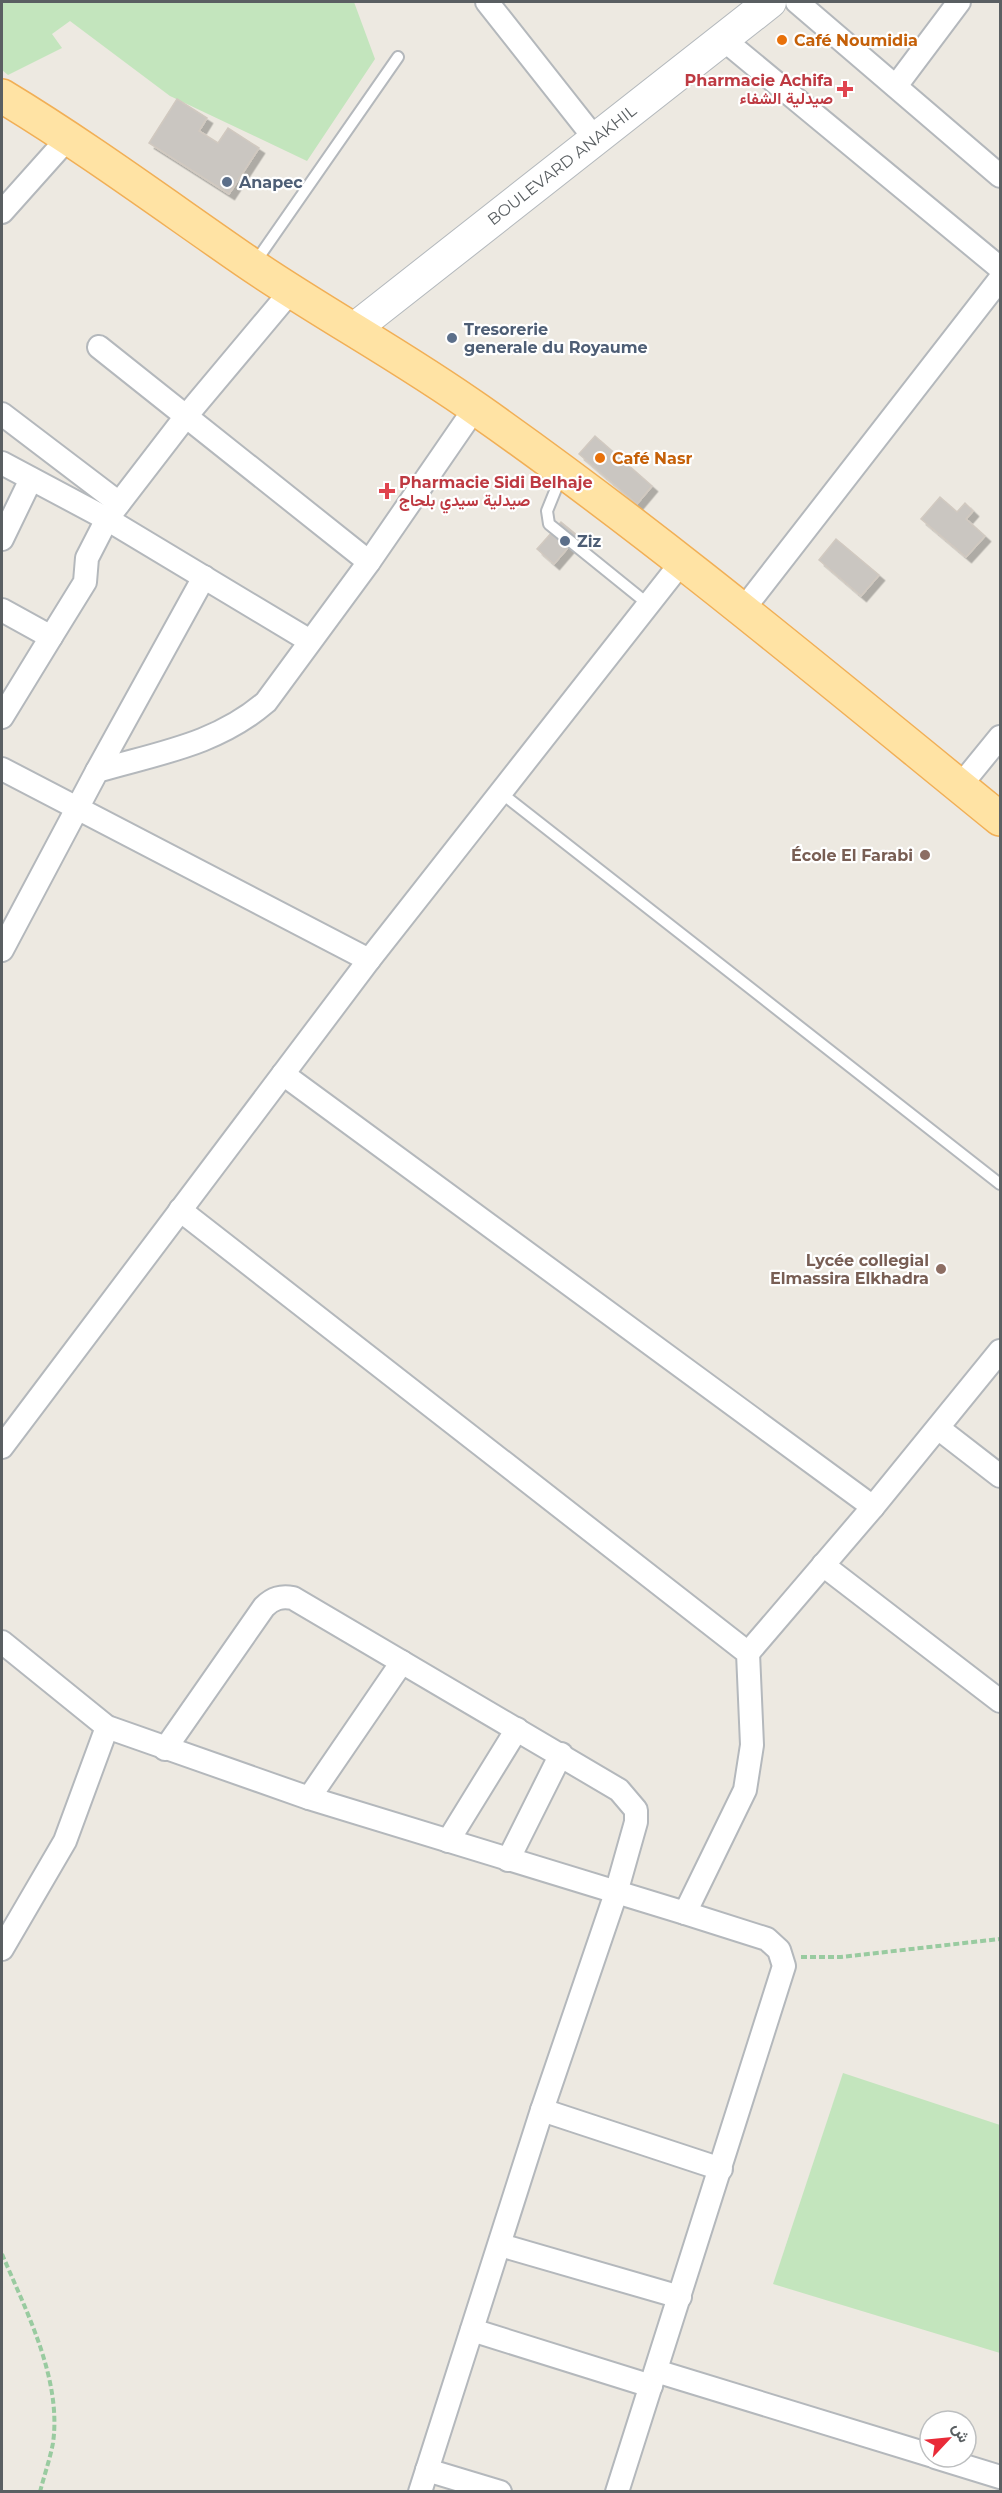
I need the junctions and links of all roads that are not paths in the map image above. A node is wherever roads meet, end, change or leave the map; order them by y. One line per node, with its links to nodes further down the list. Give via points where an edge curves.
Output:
1 (487, 2): 10 (street)
2 (770, 2): 5 (street, BOULEVARD ANAKHIL)
3 (797, 2): 7 (street)
4 (959, 2): 7 (street)
5 (723, 39): 10 (street, BOULEVARD ANAKHIL); 14 (street)
6 (398, 57): 13 (lane)
7 (896, 86): 11 (street)
8 (2, 96): 9 (main road)
9 (69, 137): 12 (street); 13 (main road)
10 (596, 140): 17 (street, BOULEVARD ANAKHIL)
11 (1000, 176)
12 (2, 212)
13 (253, 265): 16 (main road)
14 (1000, 267)
15 (1000, 279): 32 (street)
16 (291, 291): 17 (main road); 21 (street)
17 (354, 329): 19 (main road)
18 (99, 347): 21 (street)
19 (475, 408): 23 (main road); 27 (street)
20 (2, 414): 25 (street)
21 (187, 415): 25 (street); 27 (street)
22 (2, 463): 24 (street)
23 (563, 471): 28 (main road); 30 (lane, via 547,511 549,524)
24 (31, 479): 25 (street); 26 (street)
25 (113, 511): 29 (street); 33 (street, via 87,558 85,582)
26 (2, 539)
27 (369, 562): 34 (street)
28 (681, 563): 30 (street); 32 (main road)
29 (204, 577): 34 (street); 38 (street)
30 (648, 604): 40 (street)
31 (2, 610): 33 (street)
32 (742, 611): 39 (main road)
33 (51, 637): 35 (street)
34 (310, 641): 38 (street, via 266,702 228,730)
35 (2, 717)
36 (1000, 737): 39 (street)
37 (2, 769): 41 (street)
38 (97, 771): 41 (street)
39 (960, 786): 42 (main road)
40 (500, 791): 44 (street); 46 (lane)
41 (75, 809): 43 (street); 44 (street)
42 (1000, 819)
43 (2, 950)
44 (369, 960): 45 (street)
45 (283, 1074): 47 (street); 52 (street)
46 (1000, 1184)
47 (180, 1210): 50 (street); 55 (street)
48 (1000, 1351): 49 (street)
49 (938, 1428): 51 (street); 52 (street)
50 (2, 1447)
51 (1000, 1476)
52 (873, 1507): 53 (street)
53 (823, 1565): 55 (street); 57 (street)
54 (2, 1642): 58 (street)
55 (748, 1653): 66 (street, via 752,1745 745,1790)
56 (402, 1662): 59 (street); 60 (street, via 293,1598 277,1598 264,1607); 62 (street)
57 (1000, 1701)
58 (107, 1727): 60 (street); 67 (street, via 65,1841)
59 (517, 1729): 61 (street); 63 (street)
60 (165, 1749): 62 (street)
61 (561, 1754): 64 (street); 65 (street, via 619,1790 636,1810)
62 (309, 1798): 63 (street)
63 (448, 1841): 64 (street)
64 (508, 1860): 65 (street)
65 (616, 1893): 66 (street); 68 (street)
66 (684, 1913): 69 (street, via 767,1939 783,1958 782,1975)
67 (2, 1947)
68 (542, 2110): 69 (street); 70 (street)
69 (721, 2169): 71 (street)
70 (500, 2245): 71 (street); 72 (street)
71 (680, 2297): 73 (street)
72 (472, 2330): 73 (street); 76 (street)
73 (654, 2379): 74 (street); 80 (street)
74 (918, 2453)
75 (974, 2469): 77 (street)
76 (427, 2470): 78 (street); 79 (street)
77 (1000, 2477)
78 (420, 2492)
79 (500, 2492)
80 (616, 2492)

